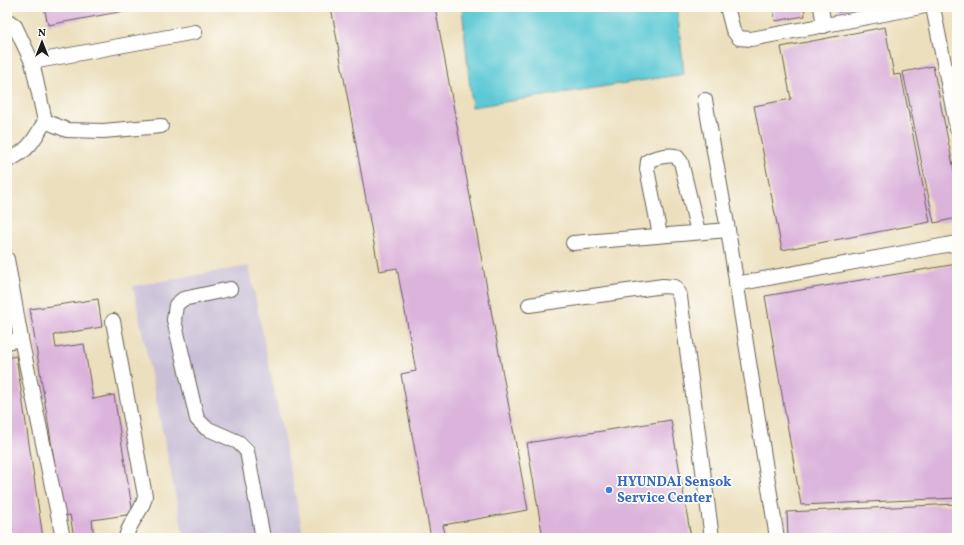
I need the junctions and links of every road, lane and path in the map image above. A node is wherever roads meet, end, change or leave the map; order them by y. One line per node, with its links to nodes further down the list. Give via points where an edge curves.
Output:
1 (727, 7): 6 (street, via 733,30 740,38 751,40)
2 (821, 7): 6 (street)
3 (921, 7): 6 (street)
4 (933, 7): 12 (street)
5 (7, 20): 8 (street, via 15,26)
6 (824, 26)
7 (195, 32): 8 (street)
8 (32, 62): 10 (street)
9 (705, 100): 14 (street)
10 (45, 122): 11 (street, via 67,130 103,131); 13 (street, via 23,152)
11 (162, 126)
12 (957, 129)
13 (7, 161)
14 (728, 230): 15 (street); 20 (street)
15 (698, 232): 16 (street); 16 (street, via 681,162 673,156 652,158 647,169)
16 (660, 236): 17 (street)
17 (573, 243)
18 (957, 243): 20 (street)
19 (7, 259): 24 (street)
20 (736, 284): 29 (street)
21 (230, 290): 27 (street, via 183,299 176,305 174,320 198,420 206,428 238,442 246,451)
22 (529, 306): 28 (street, via 663,286 675,287 680,297)
23 (113, 321): 26 (street, via 145,496 144,504)
24 (14, 340): 25 (street)
25 (63, 538)
26 (126, 538)
27 (263, 538)
28 (712, 538)
29 (777, 538)

